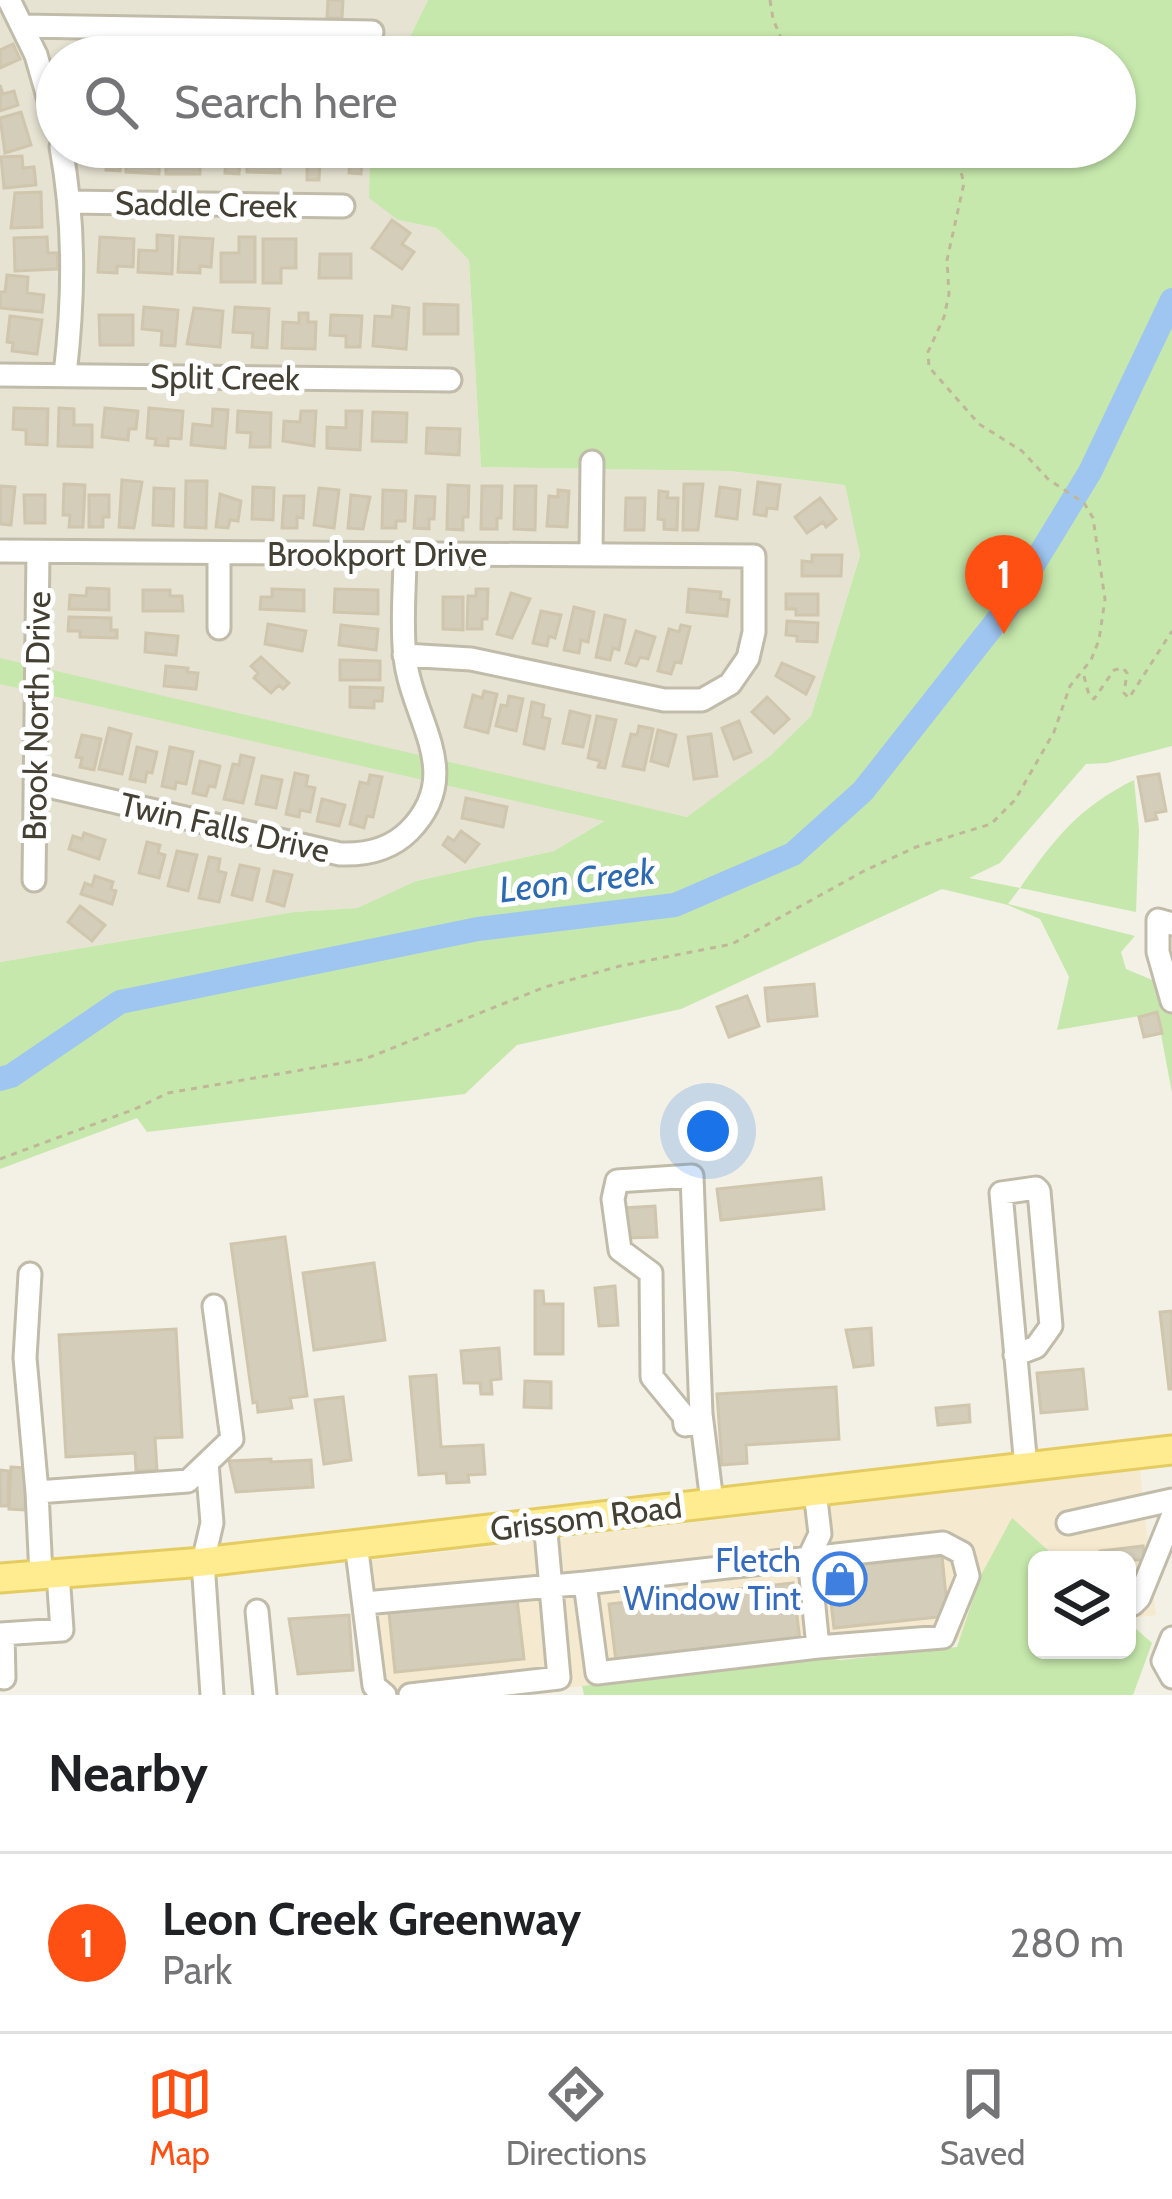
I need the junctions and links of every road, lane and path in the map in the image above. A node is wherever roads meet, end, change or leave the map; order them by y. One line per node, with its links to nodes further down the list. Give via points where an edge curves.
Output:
1 (9, 0): 3 (street)
2 (770, 0): 5 (path)
3 (22, 26): 4 (street); 6 (street)
4 (372, 32)
5 (780, 36)
6 (36, 55)
7 (64, 168): 9 (street)
8 (960, 168): 23 (path, via 949,293 929,367 979,424 1022,451 1093,518 1104,618)
9 (69, 202): 10 (street, Saddle Creek); 12 (street, via 73,309)
10 (343, 206)
11 (0, 375): 12 (street, Split Creek)
12 (65, 375): 13 (street, Split Creek)
13 (450, 380)
14 (592, 462): 19 (street)
15 (0, 550): 16 (street, Brookport Drive)
16 (38, 552): 17 (street, Brookport Drive); 24 (street, Brook North Drive)
17 (219, 553): 18 (street, Brookport Drive); 20 (street)
18 (405, 554): 19 (street, Brookport Drive); 22 (street, Twin Falls Drive)
19 (591, 555): 22 (street, Brookport Drive, via 754,556 754,632 730,684 702,700 664,700 471,659)
20 (219, 628)
21 (1172, 631): 23 (path, via 1130,698 1123,668 1094,699)
22 (404, 655): 24 (street, Twin Falls Drive, via 435,781 418,821 375,851 340,854)
23 (1083, 674): 28 (path, via 1015,800 992,824 881,863 732,944 545,987 365,1059 168,1094)
24 (35, 783): 25 (street, Brook North Drive)
25 (34, 880)
26 (1172, 924): 27 (street, via 1158,920)
27 (1172, 1001)
28 (0, 1159)
29 (30, 1274): 37 (street, via 25,1358)
30 (214, 1306): 34 (street, via 232,1439)
31 (1015, 1355): 31 (street, via 1001,1193 1036,1189 1051,1326 1036,1347); 35 (street)
32 (702, 1422): 32 (street, via 692,1176 617,1181 620,1250 651,1273 652,1377 685,1424); 39 (street)
33 (1172, 1450): 35 (main road, Grissom Road)
34 (206, 1463): 37 (street, via 188,1481); 45 (street, via 212,1523)
35 (1026, 1467): 36 (main road, Grissom Road)
36 (815, 1490): 39 (main road, Grissom Road); 44 (street, via 820,1534)
37 (37, 1492): 46 (street)
38 (1172, 1500): 42 (street)
39 (712, 1502): 41 (main road, Grissom Road)
40 (1172, 1517): 48 (street)
41 (545, 1521): 43 (main road, Grissom Road); 50 (street)
42 (1069, 1523)
43 (356, 1543): 45 (main road, Grissom Road); 51 (street)
44 (809, 1557): 49 (street); 55 (street); 55 (street, via 943,1543 962,1553 968,1576 944,1637)
45 (203, 1562): 46 (main road, Grissom Road); 61 (street)
46 (50, 1575): 47 (main road, Grissom Road); 53 (street, via 62,1630)
47 (0, 1578)
48 (1137, 1580)
49 (586, 1583): 50 (street); 55 (street, via 597,1673)
50 (550, 1585): 51 (street); 58 (street)
51 (364, 1603): 60 (street)
52 (257, 1611): 62 (street)
53 (2, 1634): 57 (street)
54 (1172, 1638): 56 (street, via 1162,1661)
55 (818, 1647)
56 (1172, 1677)
57 (4, 1678)
58 (559, 1686): 63 (street)
59 (1172, 1687): 64 (street)
60 (375, 1692)
61 (212, 1695)
62 (265, 1695)
63 (410, 1695)
64 (1169, 1695)

